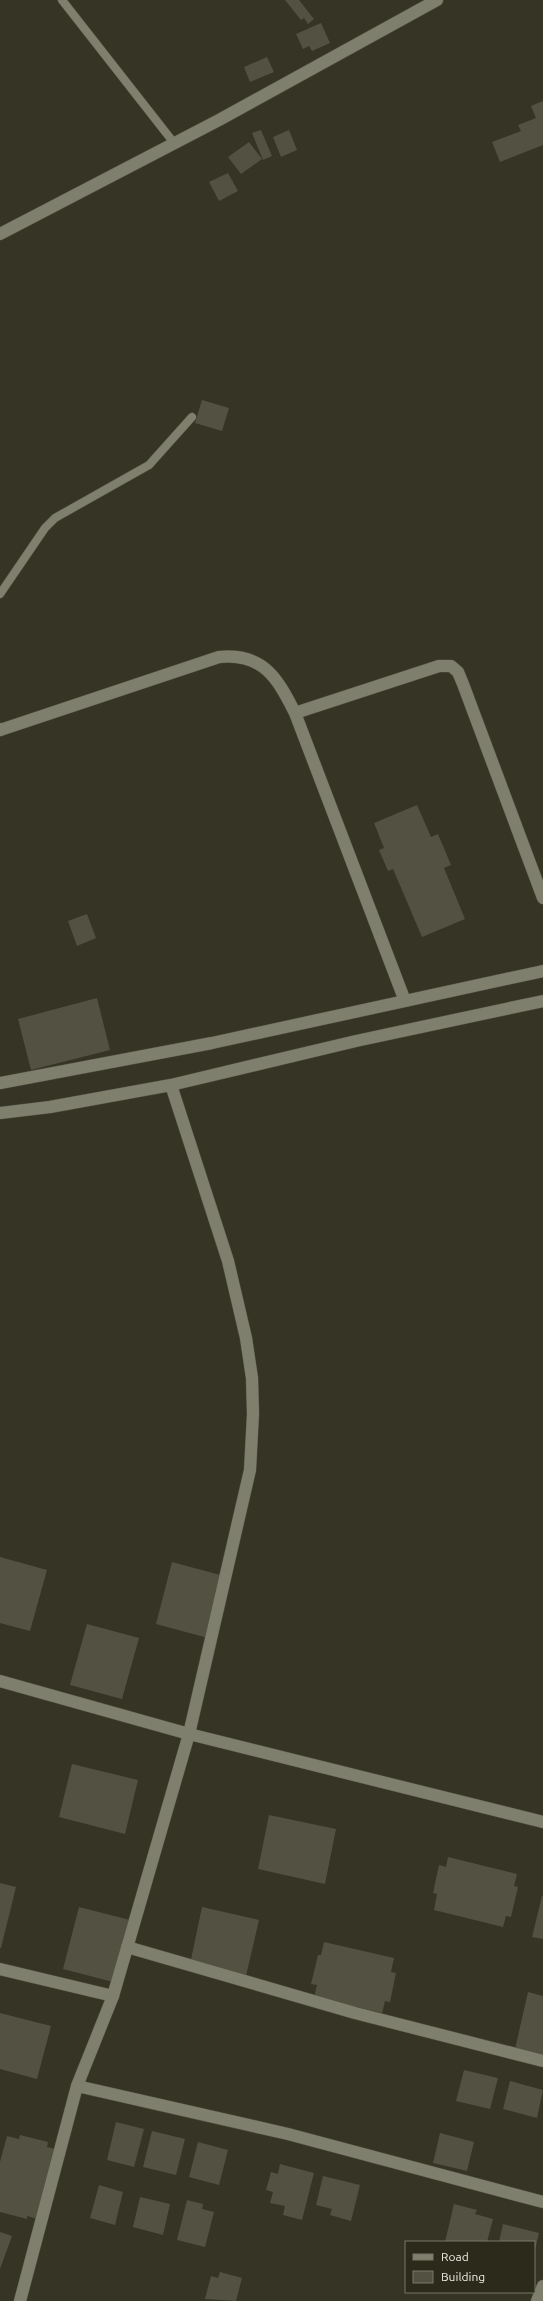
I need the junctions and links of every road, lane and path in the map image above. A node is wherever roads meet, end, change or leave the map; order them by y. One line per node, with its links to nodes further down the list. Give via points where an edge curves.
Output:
1 (62, 0): 3 (lane)
2 (437, 0): 3 (street)
3 (174, 143): 4 (street)
4 (0, 234)
5 (192, 417): 6 (lane, via 149,465 55,518 45,528)
6 (0, 594)
7 (296, 713): 8 (street, via 282,686 267,670 255,661 236,656 219,657); 9 (street, via 439,666 451,666 458,672 463,684); 11 (street)
8 (0, 729)
9 (543, 898)
10 (543, 971): 11 (street)
11 (405, 1001): 13 (street)
12 (543, 1001): 14 (street, via 356,1041)
13 (0, 1083)
14 (171, 1086): 15 (street); 17 (street, via 228,1261 246,1338 252,1378 253,1414 250,1470)
15 (0, 1113)
16 (0, 1681): 17 (street)
17 (189, 1734): 18 (street); 19 (street)
18 (543, 1822)
19 (127, 1947): 21 (street); 22 (street, via 355,2013)
20 (0, 1969): 21 (street)
21 (113, 1996): 23 (street)
22 (543, 2061)
23 (77, 2086): 24 (street, via 288,2134); 26 (street)
24 (543, 2202)
25 (543, 2286): 27 (street)
26 (20, 2301)
27 (537, 2301)

